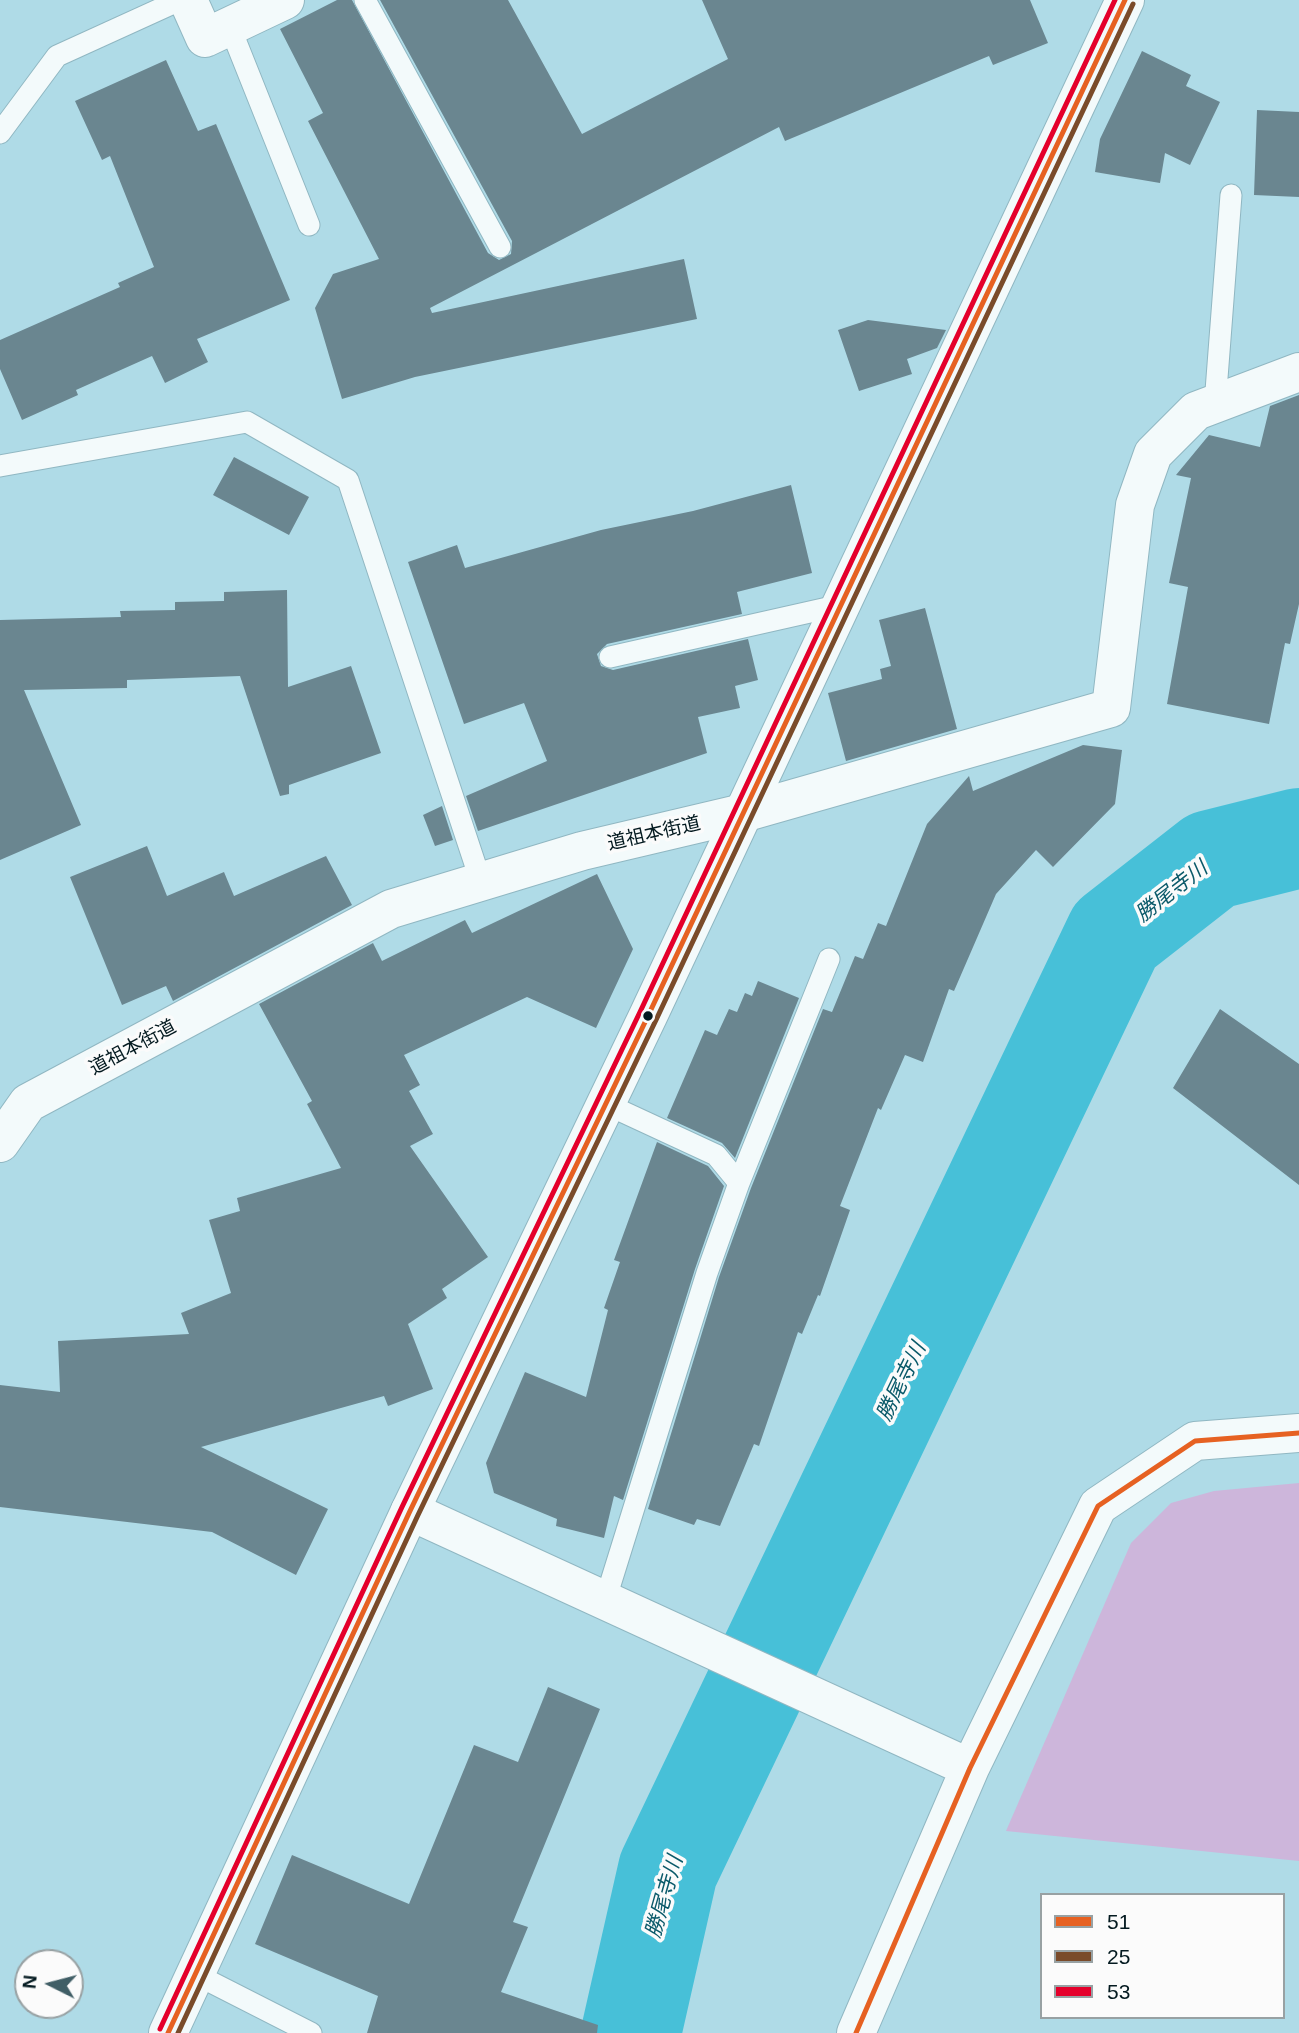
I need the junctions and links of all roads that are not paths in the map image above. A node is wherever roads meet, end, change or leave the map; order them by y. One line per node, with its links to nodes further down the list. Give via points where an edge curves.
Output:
1 (180, 0): 7 (lane, via 57,56)
2 (188, 0): 6 (street, via 205,38)
3 (285, 0): 6 (street)
4 (365, 0): 10 (lane)
5 (1125, 0): 14 (street)
6 (230, 27): 9 (lane)
7 (0, 133)
8 (1231, 195): 12 (lane)
9 (309, 225)
10 (500, 247)
11 (1299, 372): 12 (street, 道祖本街道)
12 (1215, 404): 16 (street, 道祖本街道, via 1196,411 1153,454 1135,505 1111,708)
13 (0, 466): 17 (lane, via 247,422 348,480)
14 (841, 605): 15 (lane); 16 (street)
15 (610, 657)
16 (743, 813): 17 (street, 道祖本街道, via 582,851); 19 (street)
17 (481, 881): 20 (street, 道祖本街道, via 391,909 28,1103)
18 (829, 959): 21 (lane)
19 (606, 1104): 21 (lane, via 716,1155); 23 (street)
20 (0, 1143)
21 (738, 1183): 24 (lane)
22 (1299, 1433): 25 (street, via 1195,1441 1098,1506)
23 (410, 1511): 24 (street); 26 (street)
24 (605, 1601): 25 (street)
25 (970, 1768): 29 (street)
26 (195, 1974): 27 (street); 28 (lane)
27 (168, 2033)
28 (311, 2033)
29 (856, 2033)

